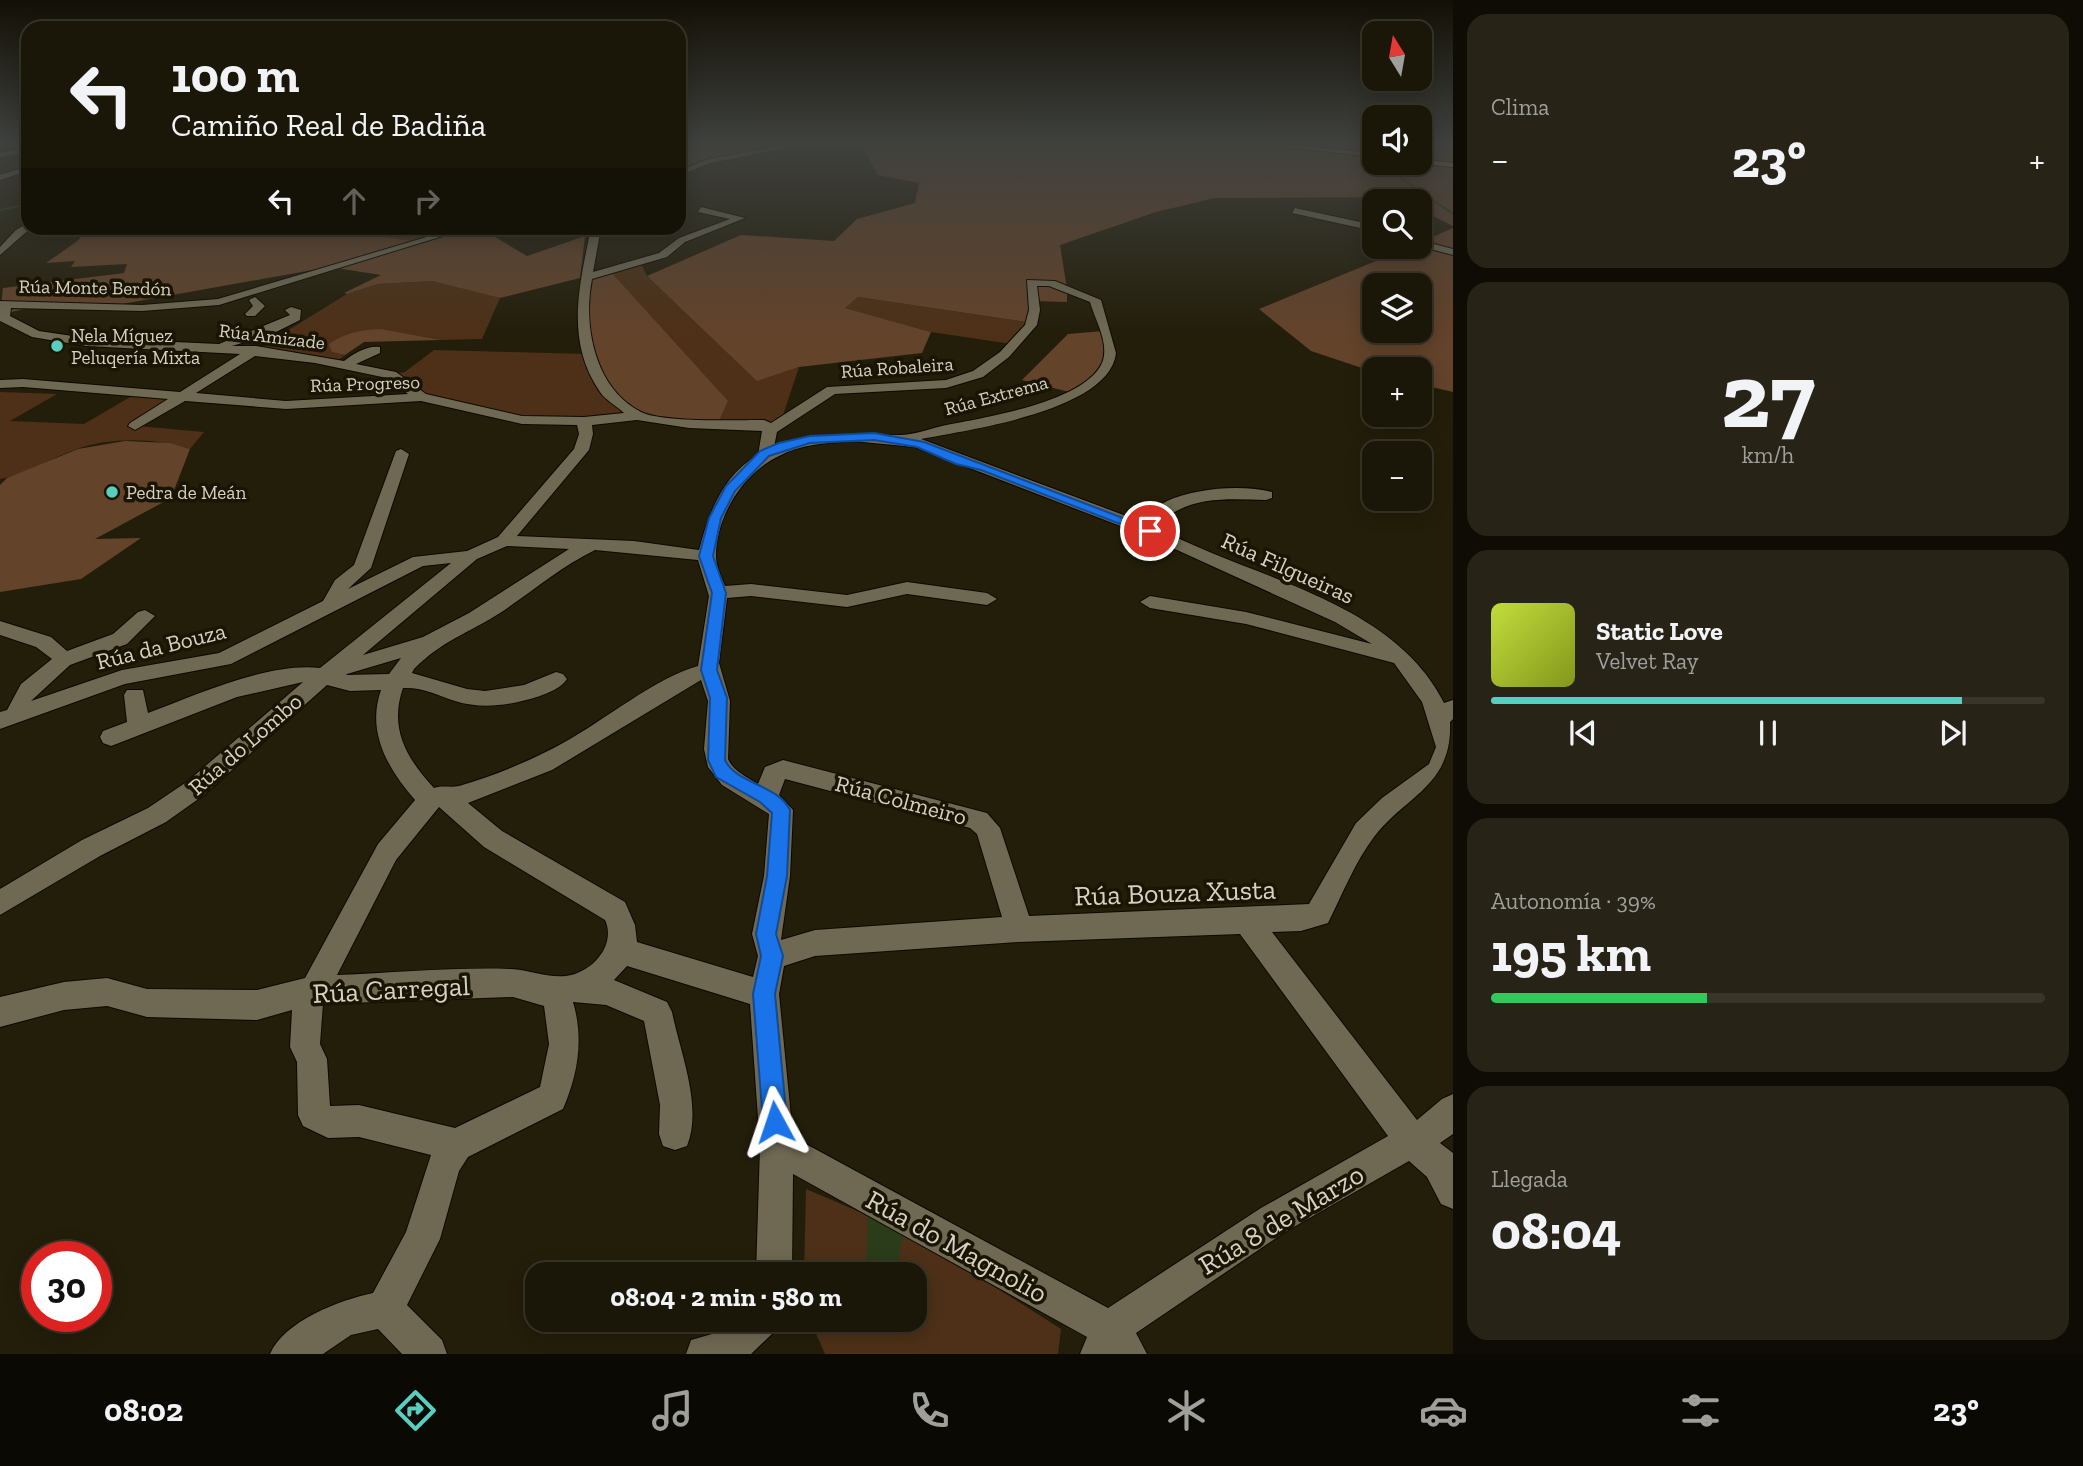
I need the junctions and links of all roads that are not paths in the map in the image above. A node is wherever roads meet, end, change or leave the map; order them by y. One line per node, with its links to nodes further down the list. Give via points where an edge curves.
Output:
1 (701, 210): 12 (street, via 740,218 693,235 663,255)
2 (1295, 211): 3 (street)
3 (1362, 225)
4 (21, 230): 6 (street)
5 (0, 234): 6 (street)
6 (14, 235): 10 (street, via 10,246)
7 (444, 235): 13 (street, Rúa Monte Berdón)
8 (595, 235): 12 (street)
9 (1432, 246): 11 (street)
10 (0, 252)
11 (1453, 252)
12 (588, 277): 27 (street, via 581,306 590,359 607,391)
13 (249, 299): 15 (street, Rúa Monte Berdón, via 221,305 142,308); 16 (street); 17 (street, via 259,306)
14 (1095, 300): 30 (street, Rúa Extrema, via 1109,335 1104,376 1026,411); 31 (street, Rúa Robaleira, via 1051,283 1031,282 1033,323 981,374 946,384 832,390)
15 (2, 303): 19 (street, Rúa Amizade, via 4,318 36,334 86,342)
16 (236, 312)
17 (251, 314)
18 (287, 318): 19 (street)
19 (214, 347): 21 (street, Rúa Amizade); 22 (street, via 193,360)
20 (376, 350): 23 (street)
21 (256, 351): 23 (street, Rúa Amizade); 25 (street)
22 (200, 361)
23 (346, 365): 26 (street, Rúa Amizade, via 391,375)
24 (0, 384): 25 (street, Rúa Progreso)
25 (186, 396): 26 (street, Rúa Progreso, via 286,405); 29 (street)
26 (421, 397): 28 (street, Rúa Progreso, via 522,420)
27 (638, 416): 28 (street); 31 (street, via 690,424 764,424)
28 (584, 421): 35 (street, Rúa da Bouza, via 581,450)
29 (135, 426)
30 (898, 440): 31 (street); 34 (street, Rúa Filgueiras, via 920,444)
31 (767, 442): 38 (street, via 730,489 715,518)
32 (401, 454): 42 (street, Rúa da Bouza, via 362,568 342,584)
33 (1266, 495): 34 (street, Rúa Filgueiras, via 1189,501 1164,509 1147,526)
34 (1150, 531): 46 (street, Rúa Filgueiras, via 1342,617 1386,643)
35 (504, 541): 36 (street, Rúa da Bouza); 37 (street, Rúa da Bouza)
36 (592, 545): 38 (street, Rúa da Bouza); 45 (street, via 573,552 479,617)
37 (470, 556): 42 (street, Rúa da Bouza, via 419,561); 49 (street, Rúa do Lombo)
38 (706, 556): 39 (street)
39 (719, 593): 40 (street, via 751,590 847,601 906,588); 48 (street)
40 (987, 599)
41 (1150, 601): 46 (street, Rúa Filgueiras, via 1246,618)
42 (329, 605): 54 (street, Rúa da Bouza, via 224,659 122,677)
43 (145, 616): 47 (street, via 120,639)
44 (0, 628): 47 (street, via 37,638 58,651)
45 (428, 643): 49 (street); 51 (street)
46 (1400, 657): 53 (street, Rúa Filgueiras)
47 (63, 660): 54 (street, via 45,673)
48 (709, 670): 58 (street, via 719,698 716,760 722,772); 59 (street, via 688,676 566,755 531,772)
49 (325, 675): 51 (street, via 347,683); 55 (street, via 278,679 226,692); 60 (street, Rúa do Lombo, via 195,788 157,815)
50 (556, 679): 51 (street, via 539,690 474,698 430,682)
51 (394, 682): 59 (street, via 384,731 418,788)
52 (135, 695): 55 (street)
53 (1446, 714): 57 (street, Rúa Bouza Xusta)
54 (9, 718)
55 (139, 726): 56 (street)
56 (111, 737)
57 (1450, 749): 61 (street, Rúa Bouza Xusta, via 1438,770 1365,830 1318,914)
58 (766, 797): 62 (street, Rúa Colmeiro, via 773,774 783,769 978,820 988,828); 64 (street, via 781,810 777,876 766,934)
59 (438, 799): 63 (street, via 493,839 615,911 624,928); 66 (street, via 387,852)
60 (0, 903)
61 (1248, 922): 62 (street, Rúa Bouza Xusta); 71 (street)
62 (1019, 929): 64 (street, Rúa Bouza Xusta, via 816,943)
63 (622, 951): 65 (street, via 606,969); 67 (street)
64 (772, 956): 67 (street)
65 (568, 989): 66 (street, Rúa Carregal, via 513,983); 70 (street, Rúa Carregal, via 607,992 657,1012 676,1105); 72 (street, via 564,1063 552,1098)
66 (313, 990): 68 (street, Rúa Carregal, via 257,1005 147,1003 107,992 64,996); 72 (street, via 307,1004 305,1047 312,1059 314,1115 328,1122 359,1121)
67 (764, 994): 73 (street)
68 (0, 1012)
69 (1453, 1110): 71 (street, Rúa 8 de Marzo, via 1438,1126)
70 (676, 1134)
71 (1412, 1141): 74 (street); 78 (street, Rúa 8 de Marzo, via 1273,1220)
72 (456, 1145): 76 (street, via 444,1164 422,1239)
73 (777, 1147): 75 (street); 78 (street, Rúa do Magnolio)
74 (1448, 1176)
75 (774, 1262)
76 (385, 1309): 79 (street, via 343,1318); 80 (street)
77 (747, 1332): 81 (street, via 729,1349)
78 (1112, 1346)
79 (289, 1354)
80 (428, 1354)
81 (705, 1354)

